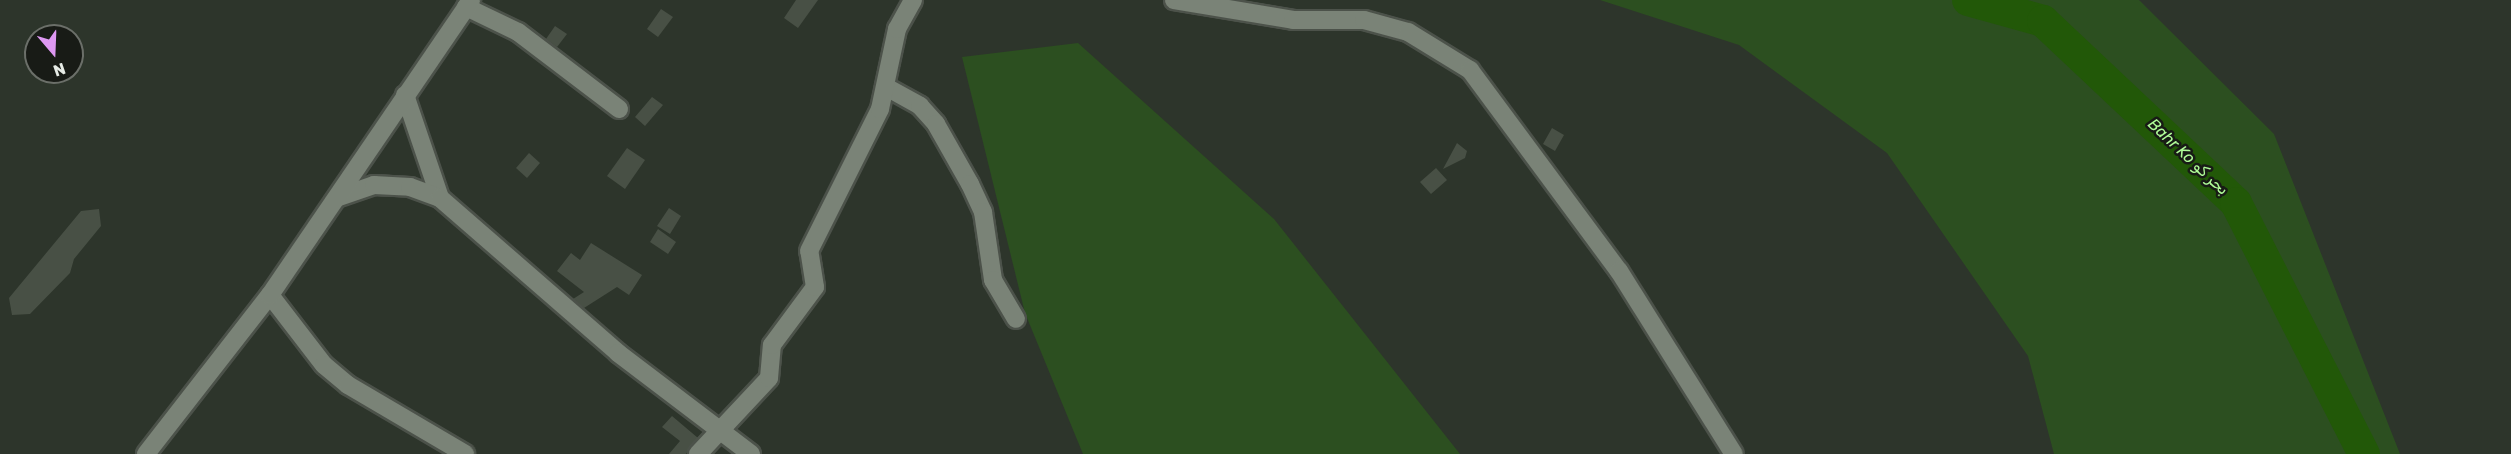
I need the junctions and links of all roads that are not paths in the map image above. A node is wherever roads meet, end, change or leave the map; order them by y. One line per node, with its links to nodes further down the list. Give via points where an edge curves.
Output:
1 (913, 0): 4 (street, via 897,29)
2 (1174, 0): 16 (street, via 1293,20 1364,20 1408,32 1470,70 1619,271)
3 (469, 4): 5 (street); 6 (street, via 518,32)
4 (888, 88): 10 (street, via 931,118 970,184 983,212 993,280); 11 (street, via 809,251 815,287 772,345 769,378)
5 (405, 95): 7 (street); 8 (street)
6 (619, 109)
7 (339, 197): 8 (street, via 374,185 410,187); 9 (street)
8 (440, 198): 11 (street, via 618,352)
9 (270, 295): 12 (street); 13 (street, via 324,365 348,385)
10 (1016, 319)
11 (722, 431): 14 (street); 15 (street)
12 (151, 452)
13 (465, 454)
14 (698, 454)
15 (751, 454)
16 (1734, 454)

